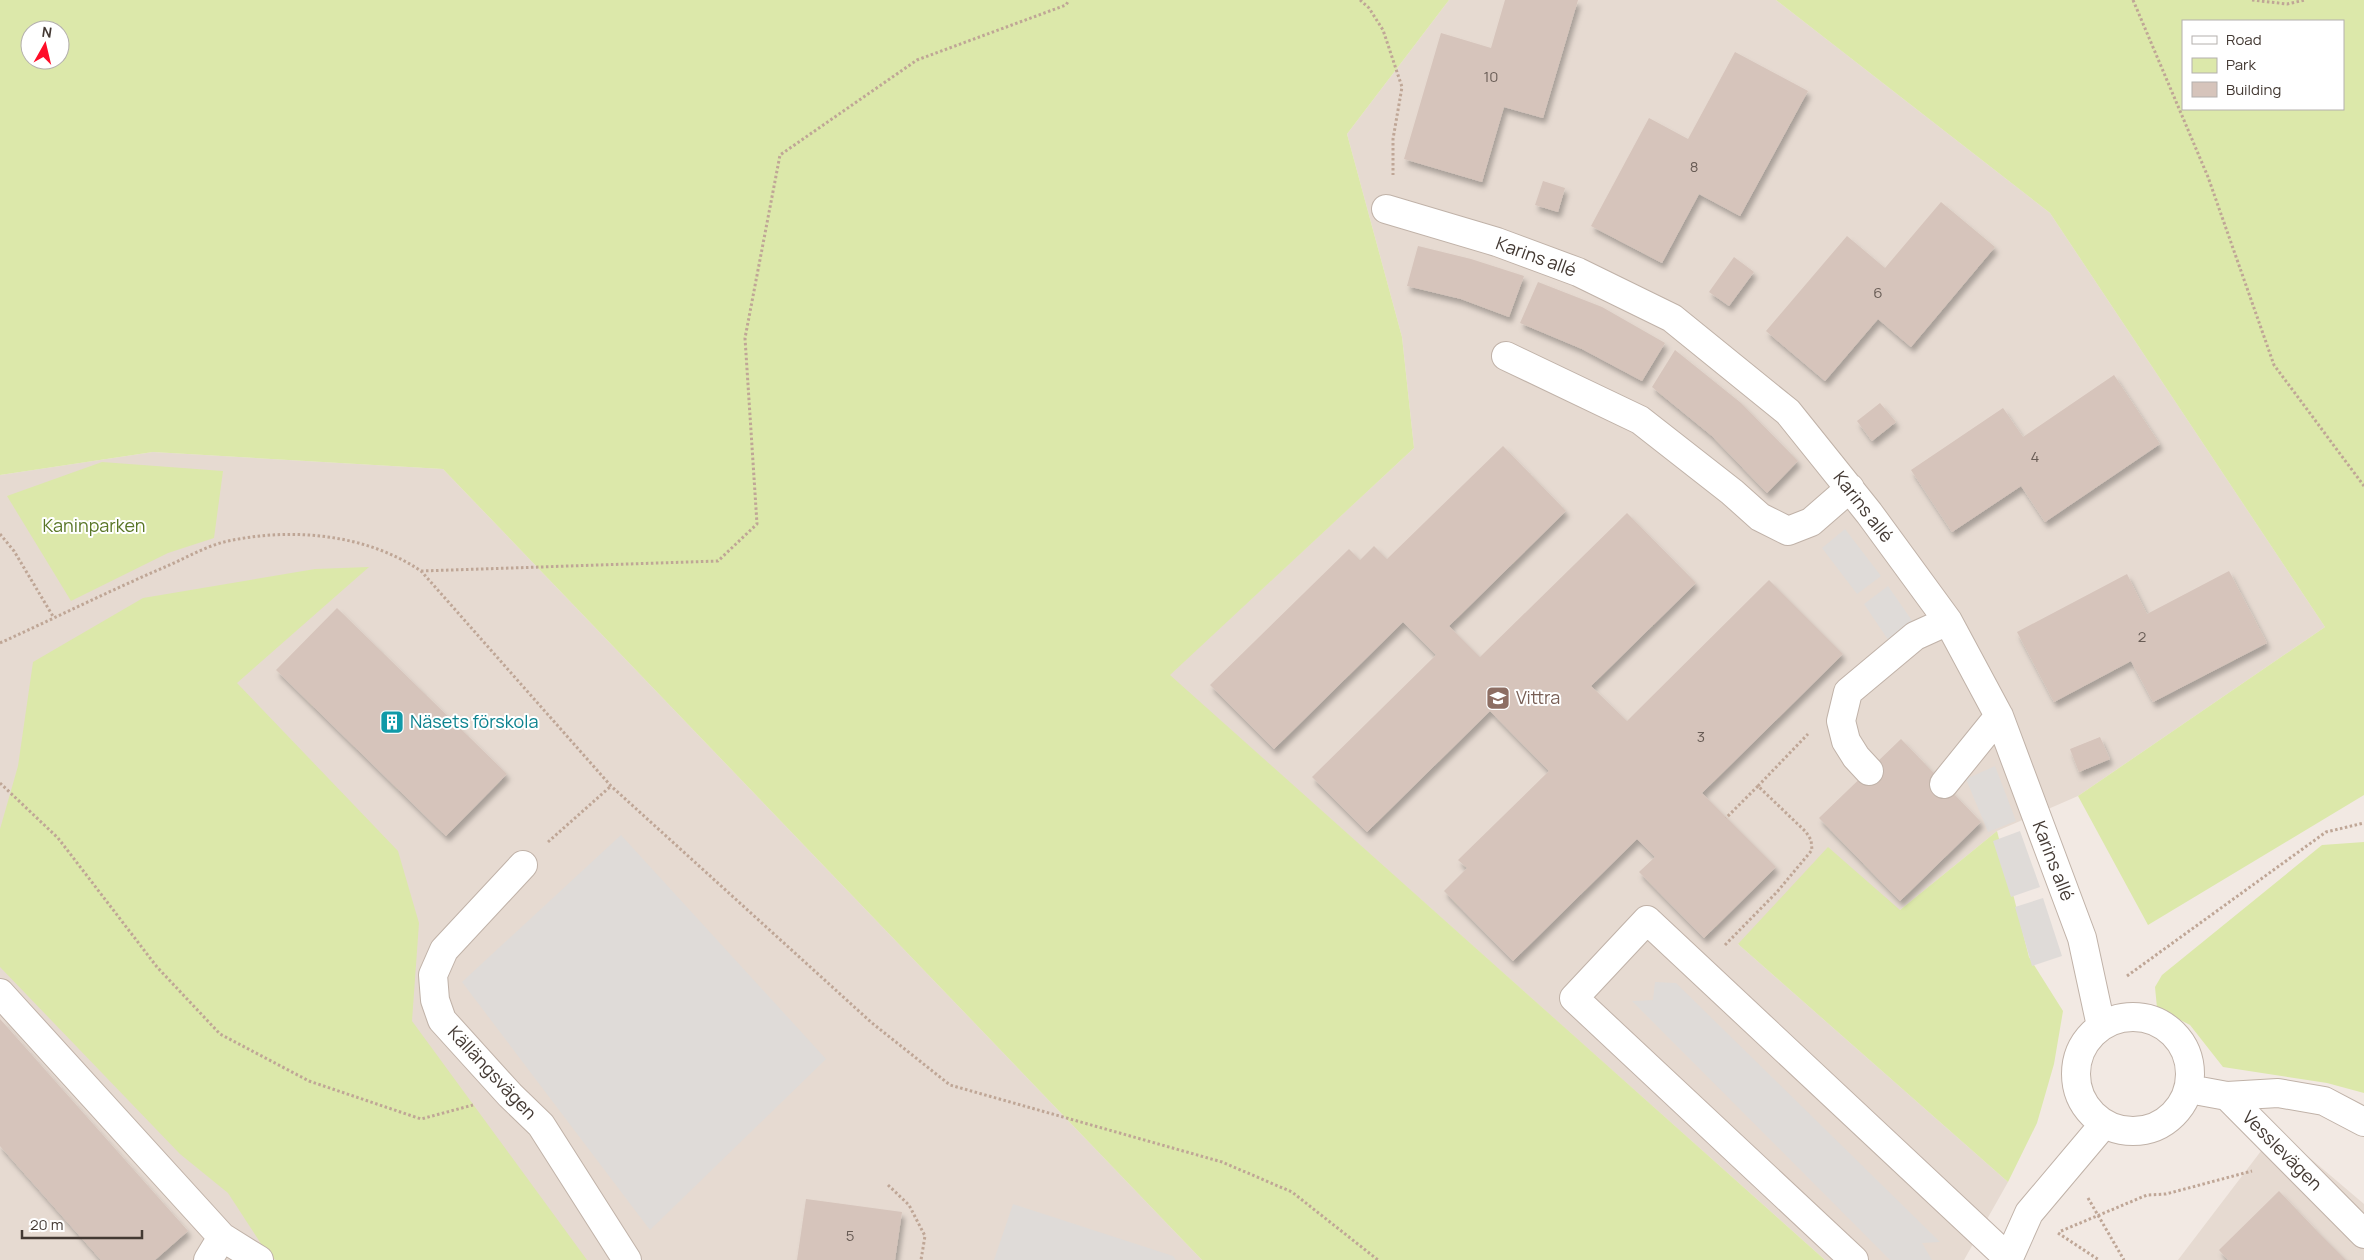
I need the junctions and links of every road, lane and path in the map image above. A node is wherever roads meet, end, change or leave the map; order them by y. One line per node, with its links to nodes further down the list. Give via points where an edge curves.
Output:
1 (1070, 0): 11 (path, via 1066,6 917,60 780,155 745,338 757,524 718,560)
2 (1360, 0): 6 (path, via 1383,30 1402,87)
3 (2133, 0): 8 (path, via 2208,177 2274,365)
4 (2252, 0): 5 (path, via 2287,4)
5 (2305, 0)
6 (1386, 209): 9 (street, Karins allé, via 1497,242 1578,272 1672,318 1788,412)
7 (1506, 356): 9 (street, via 1640,420 1760,517 1788,531 1811,522)
8 (2364, 486)
9 (1850, 488): 13 (street, Karins allé)
10 (0, 534): 12 (path, via 14,551)
11 (421, 571): 12 (path, via 367,546 323,536 260,536 223,543 97,596); 20 (path)
12 (54, 618): 14 (path)
13 (1948, 621): 15 (street, Karins allé); 17 (street, via 1915,636 1848,692 1841,721 1846,741)
14 (0, 643)
15 (1999, 716): 19 (street); 27 (street, Karins allé, via 2082,938)
16 (1809, 732): 21 (path)
17 (1869, 771)
18 (0, 784): 30 (path, via 58,838 158,967 220,1034 309,1081 421,1119)
19 (1944, 784)
20 (612, 786): 24 (path); 46 (path, via 872,1023 950,1085 1222,1162 1292,1192)
21 (1758, 786): 22 (path); 25 (path, via 1806,832 1812,850)
22 (1726, 818)
23 (2364, 823): 27 (path, via 2326,832 2132,972)
24 (523, 865): 30 (street, Källängsvägen, via 444,950 433,975 435,1000 442,1020)
25 (1701, 971): 47 (street, via 1647,920 1574,998); 48 (street)
26 (0, 993): 41 (street)
27 (2093, 994): 28 (street, Karins allé)
28 (2101, 1026): 29 (street, via 2119,1018 2139,1016 2158,1022 2174,1034 2186,1050 2191,1070); 33 (street, via 2087,1040 2078,1057 2075,1076 2079,1094 2089,1111)
29 (2189, 1089): 31 (street, Vesslevägen); 33 (street, via 2181,1106 2155,1127 2138,1131 2120,1130)
30 (510, 1095): 44 (street, Källängsvägen, via 541,1125)
31 (2228, 1096): 32 (street, via 2278,1093 2324,1101); 34 (street, Vesslevägen)
32 (2364, 1122)
33 (2104, 1124): 35 (street)
34 (2291, 1161): 38 (path, via 2166,1194 2148,1195); 40 (street, Vesslevägen)
35 (2068, 1166): 37 (street); 38 (path)
36 (888, 1185): 45 (path, via 909,1205 925,1236)
37 (2029, 1213): 39 (path); 48 (street)
38 (2098, 1215): 39 (path); 50 (path)
39 (2057, 1232): 49 (path)
40 (2364, 1234)
41 (222, 1237): 42 (street); 43 (street)
42 (208, 1260)
43 (259, 1260)
44 (627, 1260)
45 (921, 1260)
46 (1378, 1260)
47 (1854, 1260)
48 (2009, 1260)
49 (2099, 1260)
50 (2124, 1260)

